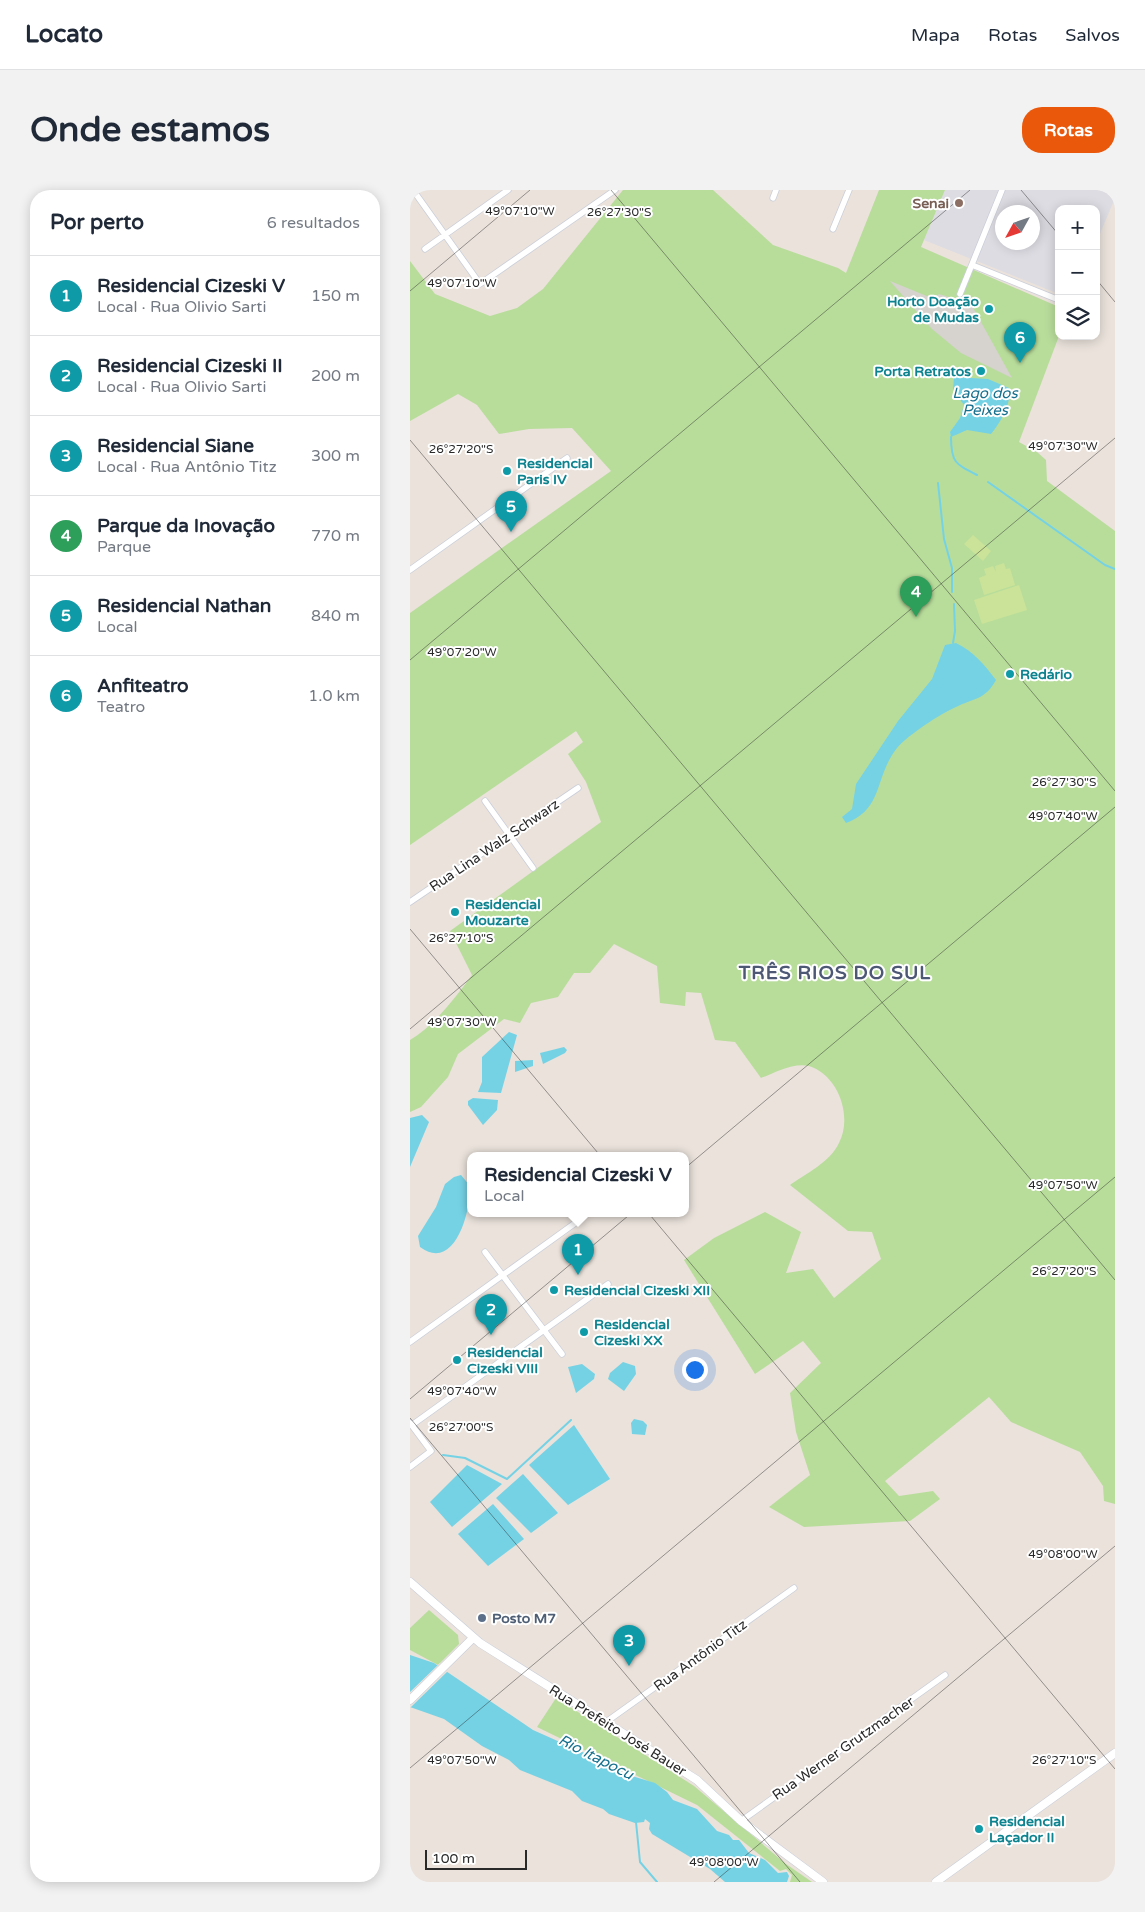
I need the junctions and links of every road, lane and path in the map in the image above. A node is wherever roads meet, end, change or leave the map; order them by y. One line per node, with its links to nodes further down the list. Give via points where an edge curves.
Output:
1 (413, 190): 9 (street)
2 (508, 190): 9 (street)
3 (615, 190): 9 (street, via 480,284)
4 (776, 190): 7 (street)
5 (850, 190): 8 (street)
6 (1002, 190): 11 (street)
7 (773, 198)
8 (833, 229)
9 (445, 235): 10 (street)
10 (425, 249)
11 (972, 264): 12 (street); 13 (street)
12 (960, 294)
13 (1055, 298)
14 (567, 458): 15 (street)
15 (410, 570)
16 (578, 788): 18 (street, Rua Lina Walz Schwarz)
17 (485, 800): 18 (street)
18 (510, 834): 19 (street); 20 (street, Rua Lina Walz Schwarz)
19 (533, 868)
20 (410, 902)
21 (578, 1221): 23 (street)
22 (485, 1252): 23 (street)
23 (504, 1276): 25 (street); 26 (street)
24 (608, 1284): 25 (street)
25 (545, 1330): 27 (street); 28 (street)
26 (410, 1342)
27 (562, 1354)
28 (411, 1424): 29 (street, via 431,1451)
29 (410, 1467)
30 (410, 1582): 32 (street, Rua Prefeito José Bauer)
31 (794, 1588): 35 (street, Rua Antônio Titz)
32 (473, 1638): 34 (street); 35 (street, Rua Prefeito José Bauer)
33 (945, 1675): 37 (street, Rua Werner Grutzmacher)
34 (410, 1700)
35 (606, 1722): 37 (street, Rua Prefeito José Bauer, via 697,1780)
36 (1115, 1754): 39 (street)
37 (740, 1821): 38 (street, Rua Prefeito José Bauer)
38 (823, 1882)
39 (936, 1882)

